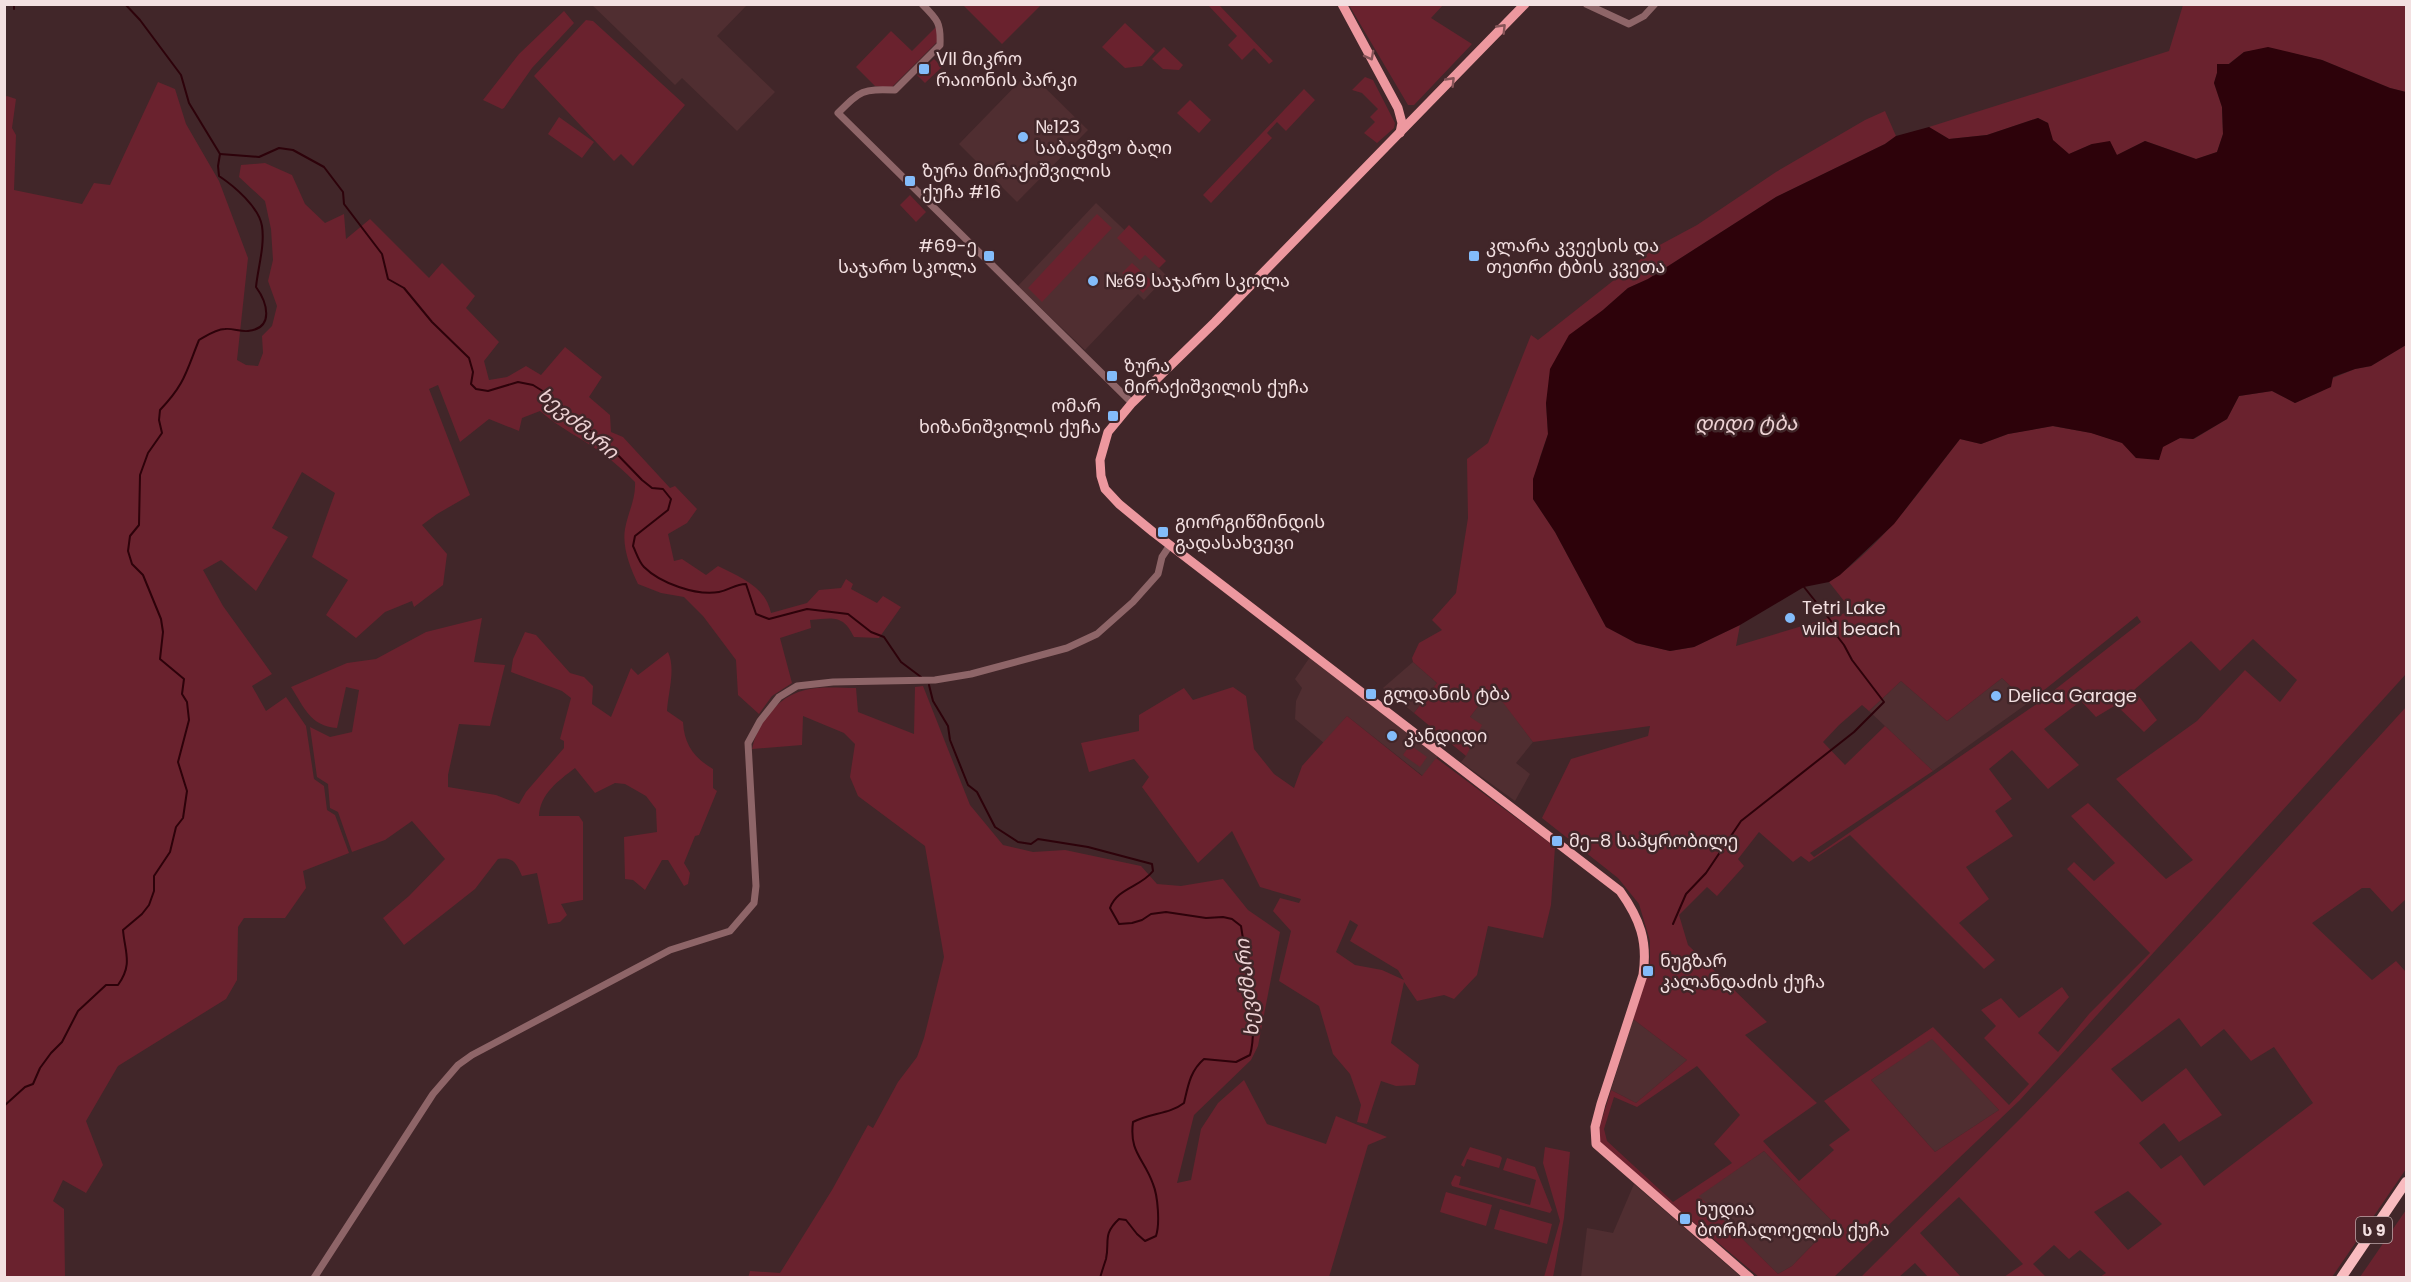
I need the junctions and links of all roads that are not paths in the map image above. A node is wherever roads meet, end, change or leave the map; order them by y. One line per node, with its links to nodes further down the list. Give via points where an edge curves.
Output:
1 (922, 4): 9 (street, via 937,19 940,45 895,90 859,93 838,113)
2 (1342, 4): 6 (main road, one-way to 6)
3 (1525, 4): 7 (main road, one-way to 3)
4 (1586, 4): 5 (street, via 1629,24)
5 (1655, 4)
6 (1398, 108): 7 (main road, via 1408,114); 8 (main road)
7 (1422, 110): 8 (main road)
8 (1400, 133): 9 (main road)
9 (1132, 403): 10 (main road, via 1108,432 1100,460 1101,476 1105,489 1119,504)
10 (1170, 545): 12 (street, via 1158,574 1133,602 1097,634 1067,648 971,674 935,680 797,686 779,697 748,743 754,903 730,932 670,950 458,1065 427,1102); 13 (main road, via 1620,891 1634,911 1646,955 1595,1126 1596,1144)
11 (2406, 1182): 14 (highway, ს 9)
12 (314, 1278)
13 (1750, 1278)
14 (2341, 1278)

